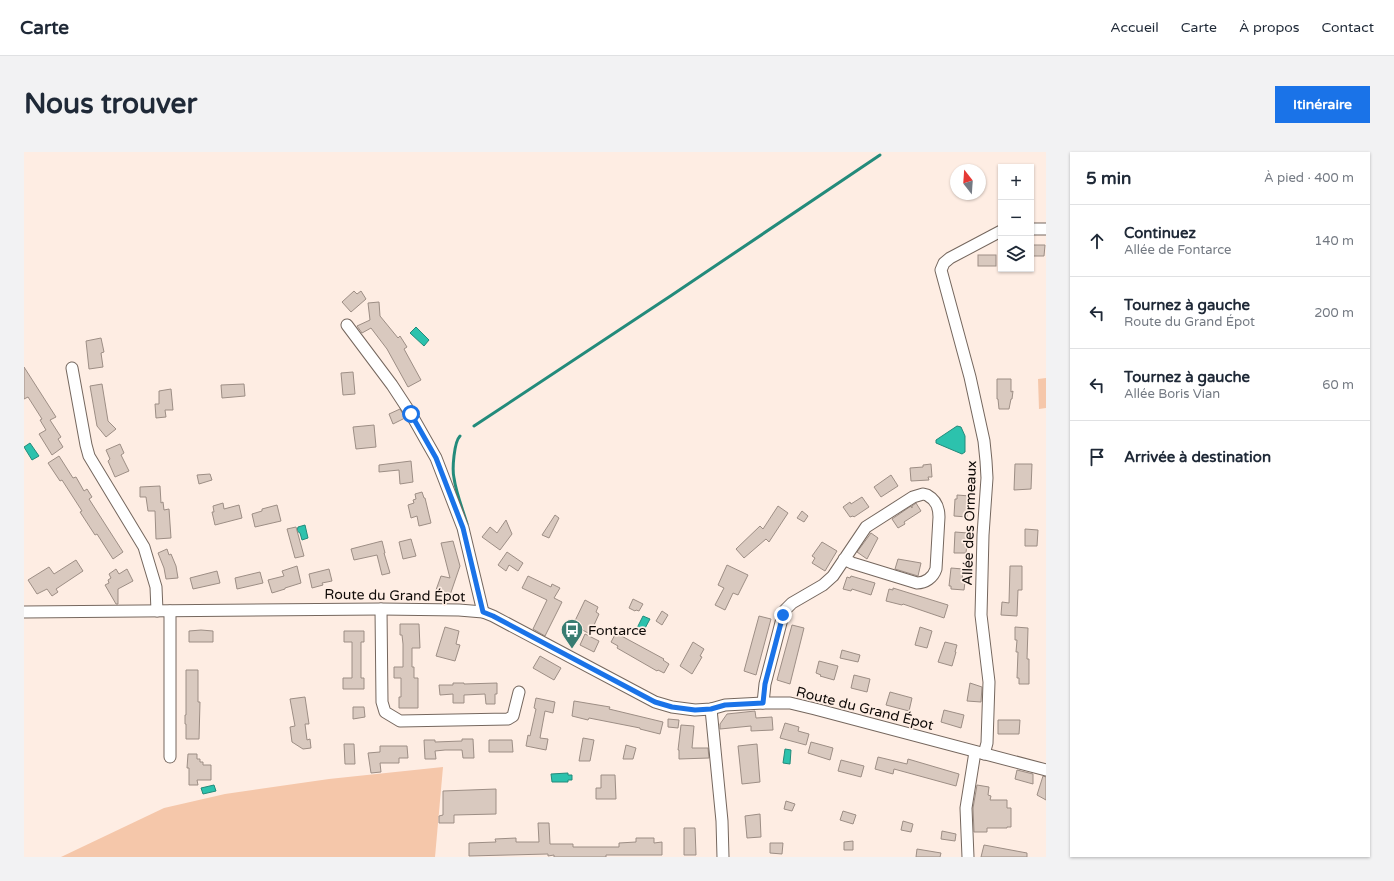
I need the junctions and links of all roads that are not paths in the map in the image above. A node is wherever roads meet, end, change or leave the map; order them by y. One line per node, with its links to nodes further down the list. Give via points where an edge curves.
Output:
1 (1034, 229): 2 (street)
2 (1046, 229)
3 (998, 233): 15 (street, Allée des Ormeaux, via 950,258 942,266 970,377 986,461 981,615 989,682 987,743)
4 (347, 325): 11 (street, via 392,385 436,458 463,528)
5 (72, 368): 8 (street, via 89,456 144,547 156,587)
6 (844, 559): 6 (street, via 866,527 913,497 923,494 934,499 940,517 936,569 933,576 925,582 917,584); 13 (street, via 829,580 785,610 765,684)
7 (381, 609): 9 (street, Route du Grand Épot); 11 (street, Route du Grand Épot); 12 (street, via 382,702 385,712 400,722 508,719 513,716)
8 (157, 611): 9 (street, Route du Grand Épot); 10 (street, Route du Grand Épot)
9 (170, 611): 16 (street)
10 (24, 612)
11 (483, 612): 14 (street, Route du Grand Épot, via 655,702 684,709)
12 (519, 692)
13 (763, 703): 14 (street, Route du Grand Épot, via 725,705); 15 (street, Route du Grand Épot, via 790,703)
14 (711, 709): 18 (street)
15 (980, 753): 17 (street, Route du Grand Épot); 19 (street, Allée des Ormeaux, via 966,808)
16 (170, 757)
17 (1046, 770)
18 (723, 857)
19 (968, 857)

